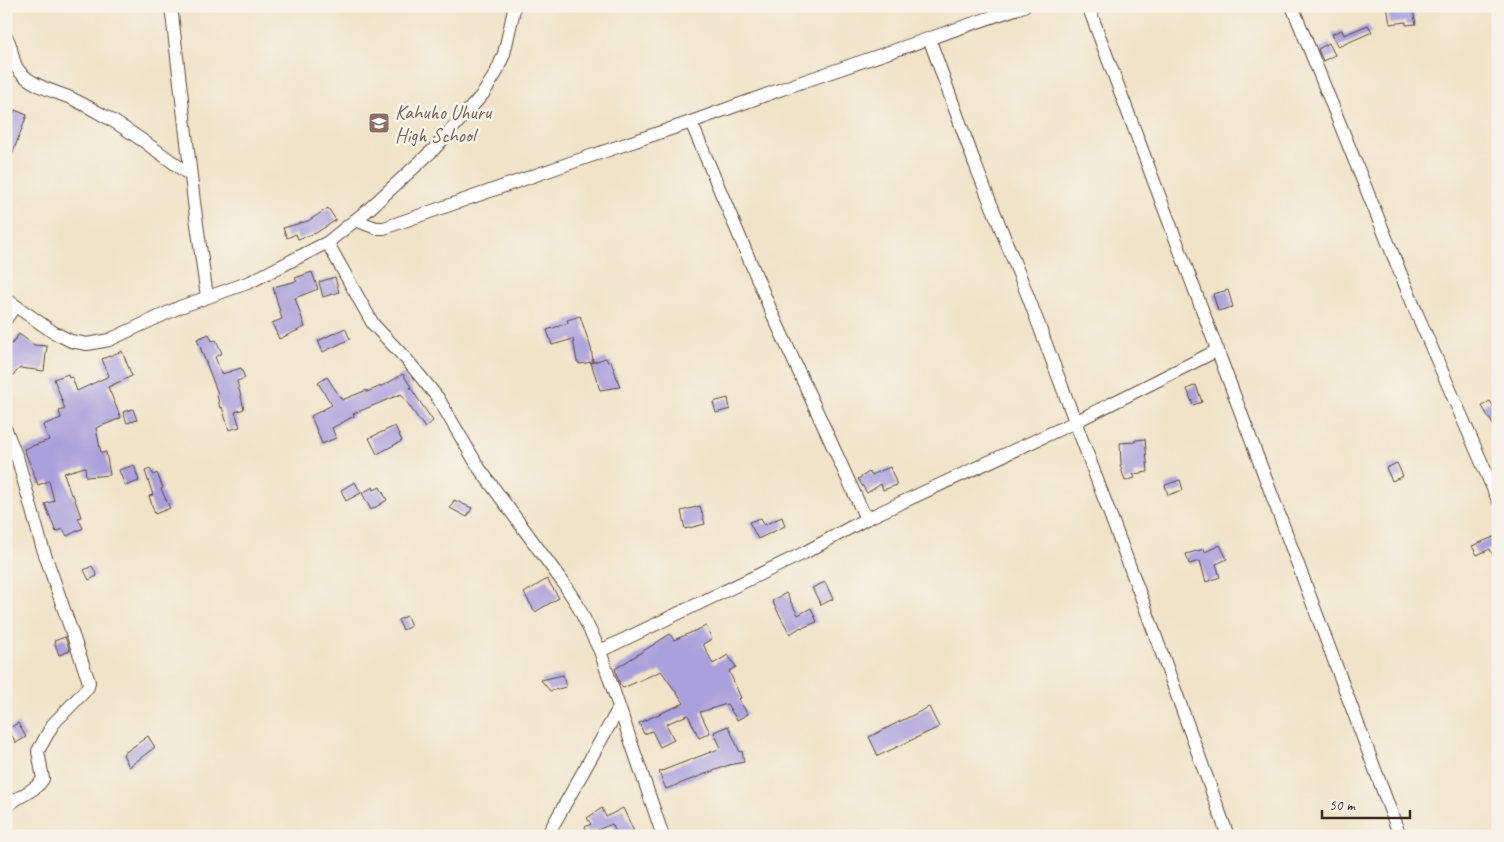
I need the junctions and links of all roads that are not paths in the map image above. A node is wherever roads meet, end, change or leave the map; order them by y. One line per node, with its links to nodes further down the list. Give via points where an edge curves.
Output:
1 (170, 6): 9 (street)
2 (514, 6): 10 (street, via 504,54 496,74 482,94 434,149)
3 (1024, 6): 7 (street)
4 (1088, 6): 15 (street)
5 (1292, 6): 18 (street, via 1416,314)
6 (6, 37): 9 (street, via 14,63 28,78 109,118)
7 (929, 38): 8 (street); 16 (street)
8 (691, 122): 10 (street, via 384,228); 19 (street, via 772,313)
9 (190, 175): 12 (street)
10 (355, 220): 11 (street)
11 (328, 242): 12 (street, via 250,282); 20 (street, via 373,324 408,360 438,398 479,468 572,596)
12 (207, 297): 13 (street, via 109,340 87,344 53,332)
13 (11, 302): 14 (street)
14 (6, 319)
15 (1218, 350): 16 (street); 28 (street)
16 (1076, 422): 19 (street); 27 (street)
17 (6, 430): 22 (street, via 89,682 84,692 53,724 38,751 43,779 40,784)
18 (1498, 500)
19 (866, 519): 20 (street, via 804,553)
20 (600, 652): 21 (street)
21 (619, 708): 25 (street); 26 (street)
22 (6, 807)
23 (6, 829): 24 (street)
24 (8, 836)
25 (547, 836)
26 (662, 836)
27 (1228, 836)
28 (1400, 836)

